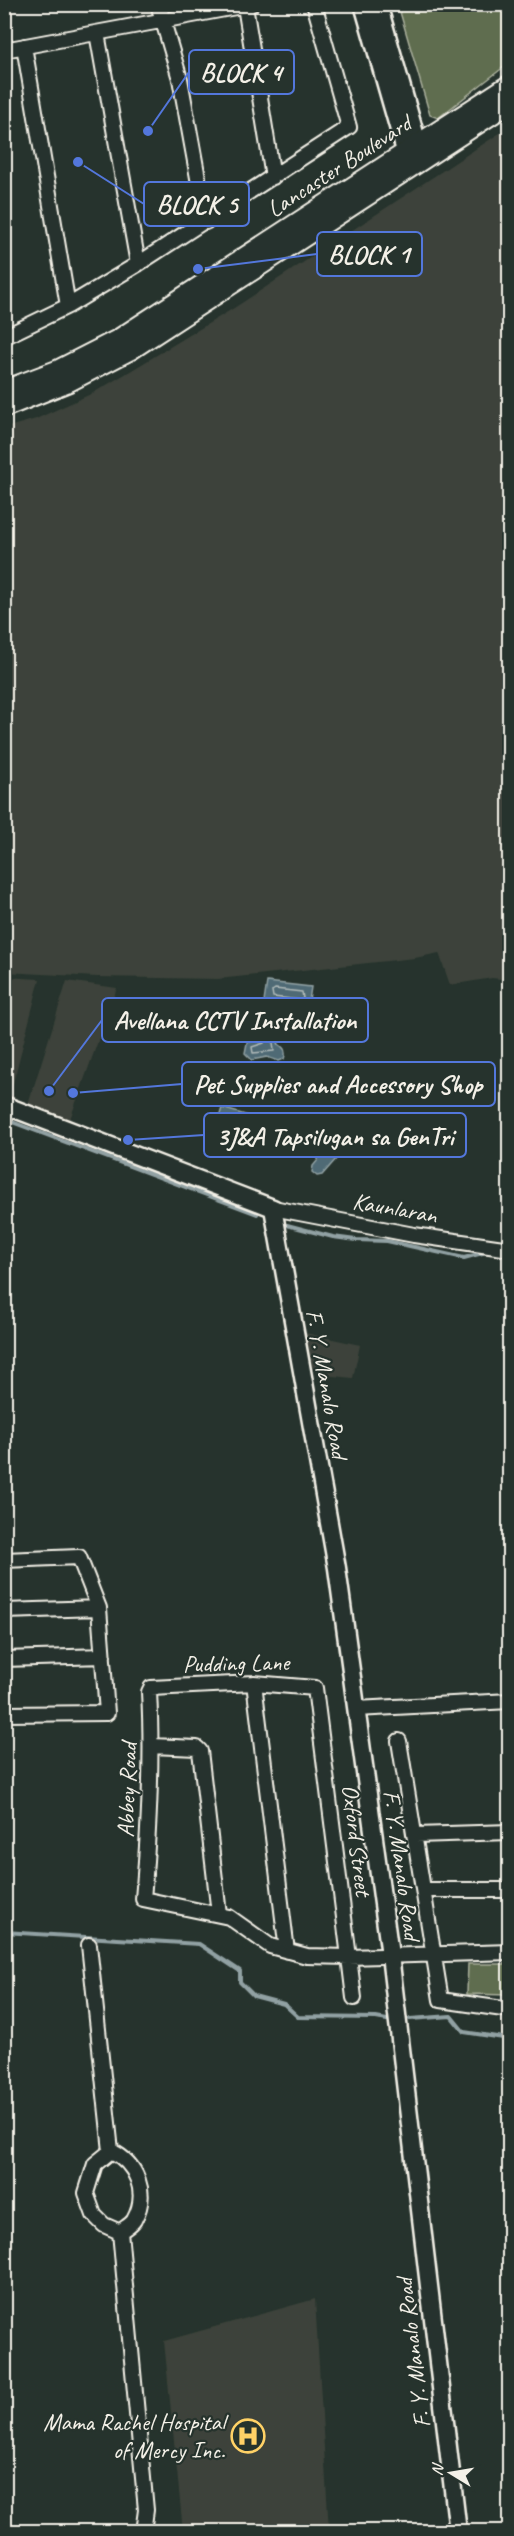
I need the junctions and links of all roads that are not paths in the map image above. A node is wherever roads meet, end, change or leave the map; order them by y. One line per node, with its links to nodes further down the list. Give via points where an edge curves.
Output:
1 (158, 4): 6 (street)
2 (314, 4): 13 (street, via 349,127)
3 (363, 4): 12 (street)
4 (378, 4): 12 (street)
5 (248, 5): 6 (street); 13 (street)
6 (163, 21): 7 (street); 14 (street, via 180,79)
7 (97, 33): 8 (street); 15 (street)
8 (24, 46): 9 (street); 16 (street)
9 (4, 50)
10 (510, 84): 12 (main road, Lancaster Boulevard)
11 (510, 103): 12 (main road, Lancaster Boulevard)
12 (411, 155): 18 (main road, Lancaster Boulevard, via 118,339 57,370); 19 (main road, Lancaster Boulevard, via 131,350 69,382)
13 (273, 177): 14 (street)
14 (206, 222): 15 (street)
15 (138, 264): 16 (street)
16 (68, 306): 17 (street)
17 (4, 337)
18 (4, 390)
19 (4, 408)
20 (4, 1105): 21 (street)
21 (273, 1208): 22 (street, Kaunlaran); 32 (street, F. Y. Manalo Road, via 337,1568)
22 (510, 1249)
23 (4, 1560): 24 (street, via 79,1557)
24 (99, 1608): 25 (street); 26 (street)
25 (4, 1611)
26 (103, 1656): 27 (street); 33 (street, via 107,1713)
27 (4, 1659)
28 (254, 1683): 29 (street, Pudding Lane); 30 (street, Pudding Lane); 42 (street)
29 (156, 1687): 35 (street, Abbey Road, via 149,1692)
30 (315, 1688): 46 (street, Oxford Street)
31 (510, 1701): 32 (street)
32 (356, 1709): 45 (street, F. Y. Manalo Road)
33 (4, 1714)
34 (399, 1741): 37 (street)
35 (152, 1746): 40 (street, via 200,1751); 40 (street, Abbey Road, via 143,1899)
36 (510, 1832): 37 (street)
37 (416, 1835): 38 (street)
38 (423, 1890): 39 (street); 44 (street)
39 (510, 1890)
40 (219, 1914): 42 (street, via 238,1921 270,1946)
41 (89, 1945): 49 (street)
42 (287, 1951): 46 (street, via 307,1956)
43 (510, 1952): 44 (street)
44 (433, 1954): 45 (street); 48 (street, via 441,2000)
45 (390, 1955): 46 (street); 52 (street, F. Y. Manalo Road)
46 (349, 1957): 47 (street, Oxford Street)
47 (354, 1998)
48 (510, 2010)
49 (111, 2151): 50 (street, via 130,2164 141,2190 133,2222); 50 (street, via 95,2164 86,2193 94,2215)
50 (120, 2232): 51 (street, via 146,2510)
51 (143, 2532)
52 (458, 2532)

